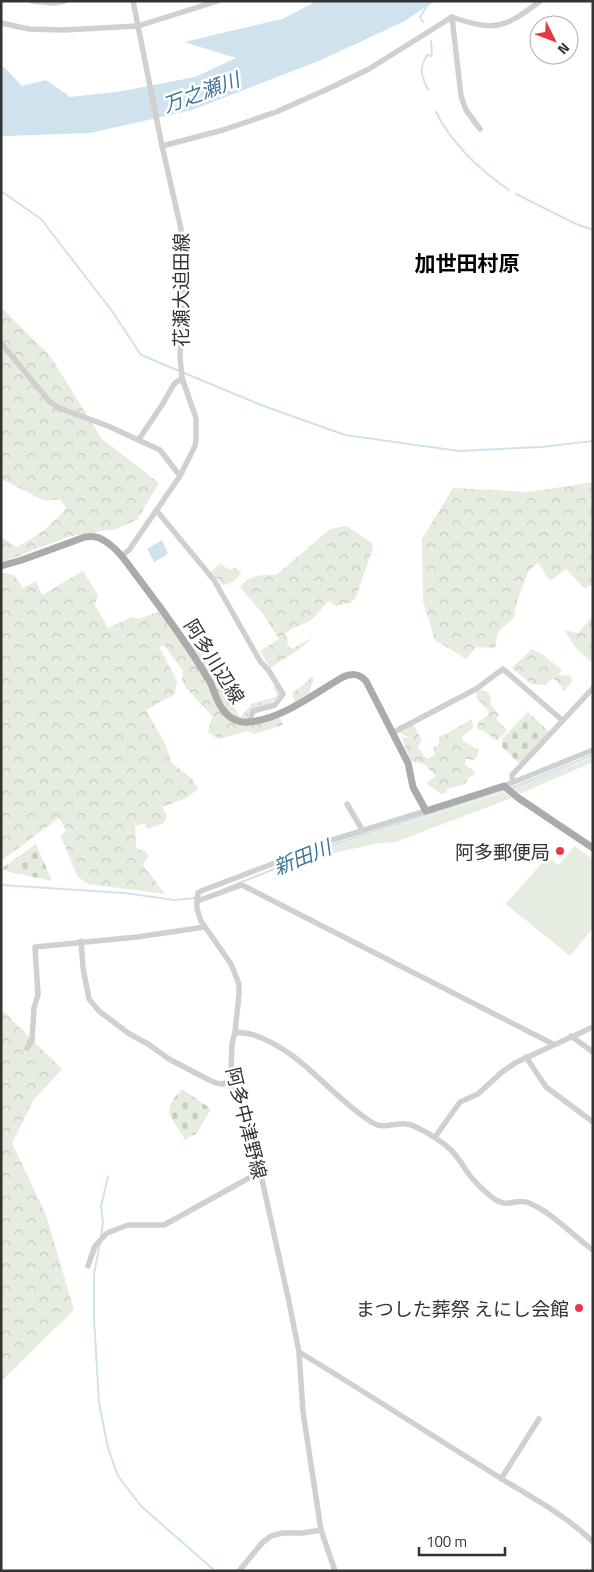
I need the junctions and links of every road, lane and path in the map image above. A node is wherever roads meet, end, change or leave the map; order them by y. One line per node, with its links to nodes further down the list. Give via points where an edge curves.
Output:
1 (32, 1): 6 (street)
2 (65, 1): 6 (street)
3 (133, 1): 9 (street, 花瀬大迫田線)
4 (218, 1): 9 (street)
5 (540, 1): 7 (street, via 519,17 500,25 475,25)
6 (37, 2)
7 (452, 17): 10 (street, via 461,96 466,110); 11 (street, via 369,69 330,88 223,130)
8 (1, 23): 9 (street, via 29,29)
9 (138, 28): 11 (street, 花瀬大迫田線)
10 (480, 129)
11 (162, 145): 13 (street, 花瀬大迫田線, via 183,243)
12 (1, 343): 14 (street, via 49,401 59,408)
13 (182, 378): 14 (street, via 174,384); 15 (street, 花瀬大迫田線, via 196,418 196,439)
14 (139, 439): 15 (street, via 160,450)
15 (180, 476): 16 (street, 花瀬大迫田線)
16 (156, 510): 17 (street, 花瀬大迫田線); 21 (street, via 214,580 260,661 283,694 275,704 254,712)
17 (122, 556): 18 (main road, 阿多川辺線, via 104,540 94,536); 21 (main road, 阿多川辺線, via 171,622 225,712 238,721)
18 (1, 566)
19 (593, 688): 20 (street)
20 (562, 720): 22 (street, via 503,669 476,690); 24 (street, via 512,775)
21 (249, 722): 22 (main road, 阿多川辺線, via 281,714 343,677 356,674 366,681)
22 (394, 732): 27 (main road, 阿多川辺線, via 408,763 413,787)
23 (593, 750): 24 (street)
24 (513, 782): 25 (street)
25 (506, 788): 27 (main road); 29 (main road)
26 (347, 804): 28 (street)
27 (426, 811): 28 (street)
28 (363, 831): 30 (street, via 202,890)
29 (593, 848)
30 (197, 899): 31 (street, 阿多中津野線, via 198,914); 36 (street, via 242,885)
31 (205, 927): 32 (street); 34 (street, 阿多中津野線, via 237,977 239,994)
32 (81, 941): 37 (street, via 35,947 38,995 32,1040); 40 (street, via 88,999 99,1011 128,1033 201,1076 222,1084)
33 (593, 1026): 35 (street)
34 (235, 1032): 40 (street, 阿多中津野線, via 231,1055); 42 (street, via 254,1035 286,1051 348,1105 376,1124 407,1123)
35 (571, 1036): 36 (street); 38 (street)
36 (553, 1044): 39 (street)
37 (27, 1048)
38 (593, 1052)
39 (526, 1057): 41 (street, via 546,1087); 42 (street, via 502,1072 478,1094 460,1102)
40 (232, 1081): 43 (street, 阿多中津野線, via 251,1130)
41 (593, 1122)
42 (435, 1137): 44 (street, via 451,1150 480,1187 499,1202 511,1204 523,1200 530,1203)
43 (260, 1172): 45 (street, via 164,1225 133,1225 113,1230 96,1246); 46 (street, 阿多中津野線)
44 (593, 1250)
45 (88, 1266)
46 (298, 1352): 48 (street); 49 (street, 阿多中津野線, via 303,1412)
47 (539, 1419): 48 (street)
48 (501, 1479): 50 (street, via 562,1517)
49 (321, 1530): 51 (street, via 271,1536); 52 (street, 阿多中津野線)
50 (593, 1542)
51 (240, 1571)
52 (335, 1571)

